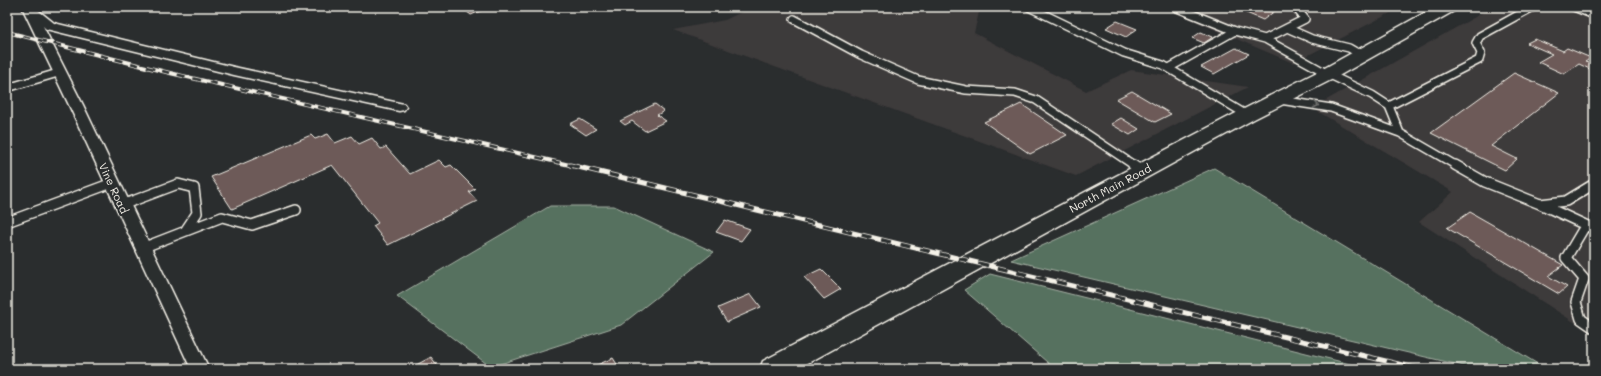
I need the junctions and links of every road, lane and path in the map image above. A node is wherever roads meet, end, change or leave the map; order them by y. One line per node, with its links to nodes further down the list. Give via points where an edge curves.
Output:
1 (1029, 7): 16 (lane, via 1124,53)
2 (1176, 7): 13 (lane)
3 (1295, 7): 12 (lane, via 1305,19)
4 (1448, 7): 15 (main road, North Main Road)
5 (1533, 7): 21 (lane, via 1480,36 1476,43 1481,53 1479,60)
6 (1574, 7): 10 (lane)
7 (1590, 7): 8 (lane)
8 (1594, 8)
9 (28, 9): 17 (street, Vine Road); 22 (street, via 50,26 234,71)
10 (1594, 15)
11 (794, 20): 25 (lane, via 861,55 918,80 966,90 1015,94 1036,100)
12 (1287, 28): 14 (lane); 15 (lane, via 1312,39 1349,48)
13 (1235, 31): 14 (lane); 16 (lane)
14 (1265, 39): 18 (lane)
15 (1361, 55): 18 (main road, North Main Road)
16 (1169, 68): 23 (lane)
17 (58, 73): 19 (lane); 26 (street, Vine Road, via 76,105)
18 (1328, 74): 20 (main road, North Main Road); 21 (lane)
19 (7, 88)
20 (1277, 100): 23 (main road, North Main Road); 24 (lane, one-way to 24, via 1332,108)
21 (1389, 106): 24 (lane)
22 (398, 107)
23 (1247, 115): 25 (main road, North Main Road)
24 (1400, 133): 28 (lane, via 1408,140 1485,182)
25 (1142, 171): 38 (main road, North Main Road)
26 (112, 183): 29 (street, Vine Road); 31 (lane)
27 (1594, 184): 28 (lane, via 1566,201)
28 (1540, 204): 32 (lane)
29 (122, 205): 34 (lane, via 178,184 194,188 197,213); 35 (street, Vine Road)
30 (296, 210): 34 (lane, via 252,225 222,217)
31 (7, 222)
32 (1585, 226): 33 (lane); 36 (lane, via 1566,258 1584,280 1576,302 1581,319)
33 (1594, 229)
34 (185, 231): 35 (lane)
35 (142, 248): 37 (street, Vine Road)
36 (1594, 328)
37 (200, 369)
38 (773, 369)

